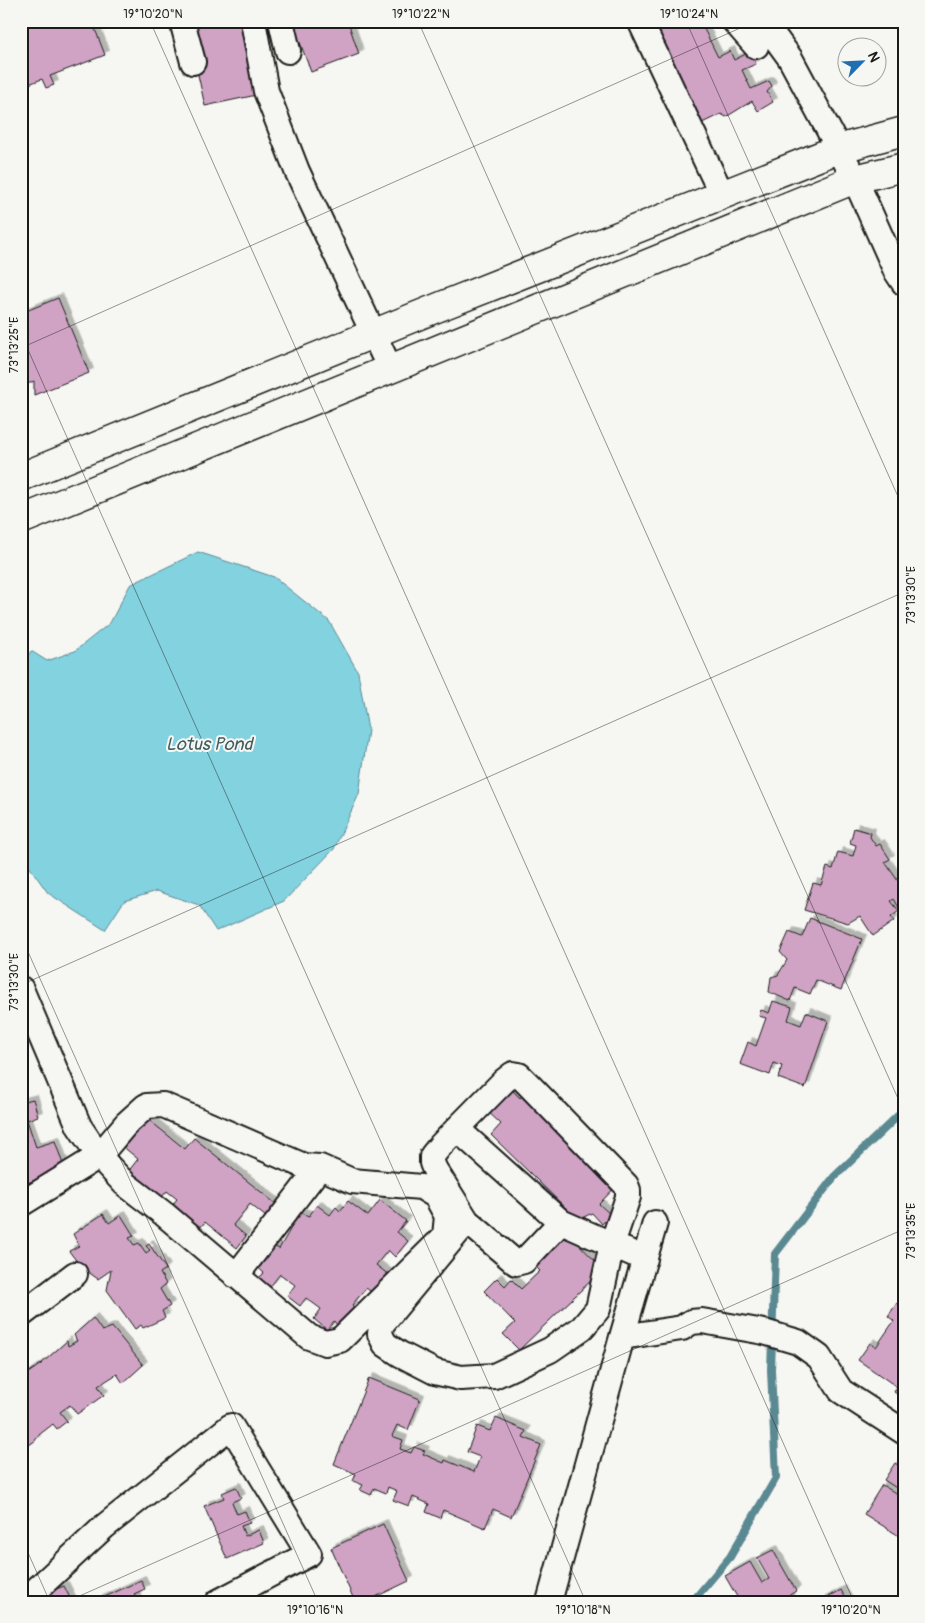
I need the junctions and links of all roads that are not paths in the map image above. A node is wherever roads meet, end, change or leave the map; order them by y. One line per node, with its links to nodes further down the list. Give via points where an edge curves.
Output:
1 (182, 21): 9 (street)
2 (252, 21): 16 (street, via 266,91 297,171)
3 (281, 21): 8 (street)
4 (640, 21): 14 (street)
5 (734, 21): 7 (street)
6 (763, 21): 11 (street, via 790,58)
7 (756, 46)
8 (288, 51)
9 (193, 62)
10 (904, 131): 11 (street)
11 (838, 149): 13 (street); 14 (street)
12 (904, 167): 13 (street)
13 (855, 179): 15 (street); 17 (street)
14 (722, 195): 16 (street)
15 (904, 282)
16 (372, 334): 17 (street); 18 (street)
17 (390, 369): 20 (street)
18 (53, 464): 19 (street); 20 (street)
19 (21, 477)
20 (68, 500): 21 (street)
21 (21, 520)
22 (21, 989): 24 (street, via 79,1126)
23 (457, 1129): 27 (street, via 432,1156 432,1163); 28 (street); 30 (street, via 504,1081 513,1074 519,1075 626,1184 628,1197)
24 (99, 1156): 25 (street, via 146,1106 163,1105 304,1166); 26 (street); 33 (street, via 125,1184)
25 (320, 1167): 33 (street); 33 (street, via 352,1181 420,1187 436,1196 447,1216 445,1236 340,1340 325,1343 309,1337)
26 (21, 1204)
27 (467, 1221): 28 (street, via 516,1263 524,1261); 30 (street, via 381,1324 380,1334 385,1344 400,1354 435,1372 461,1378 494,1376 550,1350 582,1328 598,1309)
28 (561, 1222): 30 (street)
29 (655, 1223): 31 (street)
30 (612, 1244): 31 (street)
31 (645, 1259): 35 (street)
32 (75, 1274): 34 (street)
33 (236, 1276)
34 (21, 1315)
35 (622, 1337): 36 (street, via 682,1328 702,1320 798,1342 819,1357 841,1391); 39 (street)
36 (904, 1432)
37 (23, 1602): 38 (street, via 105,1526 231,1426 309,1554)
38 (218, 1602)
39 (549, 1602)

